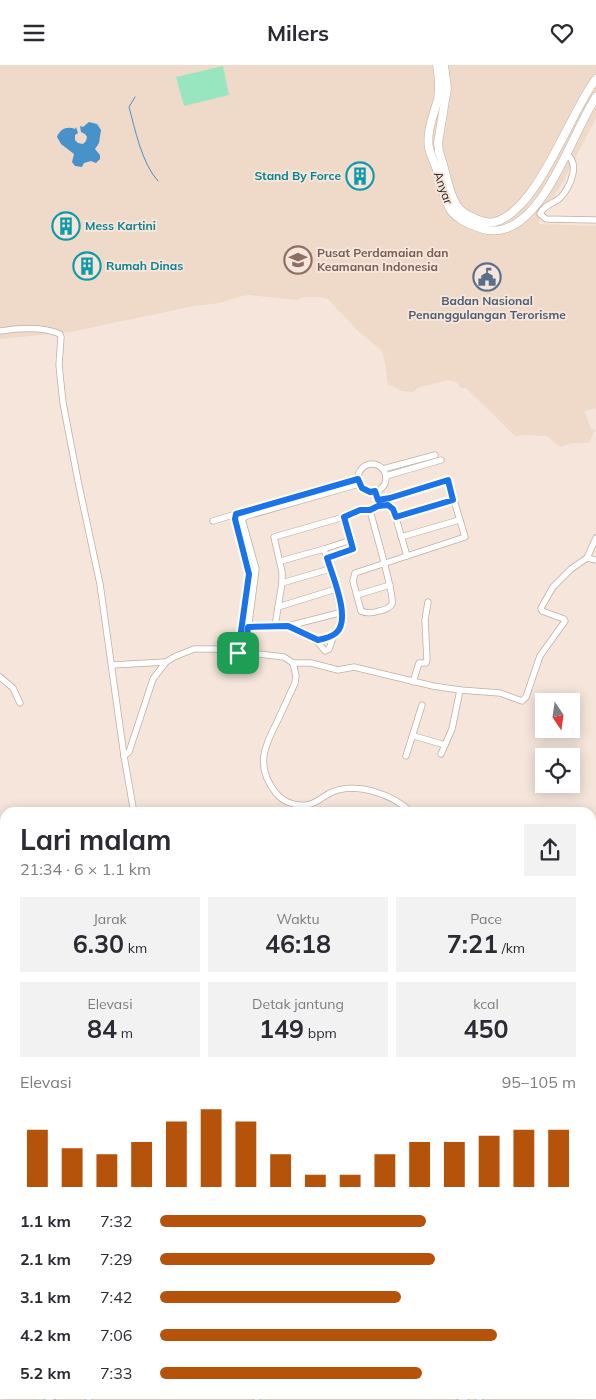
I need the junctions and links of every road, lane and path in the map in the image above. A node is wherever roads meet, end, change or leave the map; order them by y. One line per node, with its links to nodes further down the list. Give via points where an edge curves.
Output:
1 (437, 65): 5 (street, Anyar, via 438,97)
2 (444, 65): 6 (street, Anyar, via 447,88)
3 (596, 79): 8 (street, Anyar)
4 (596, 97): 7 (street, Anyar)
5 (430, 129): 6 (street); 10 (street, Anyar, via 430,150 446,199)
6 (440, 130): 10 (street, Anyar, via 438,147)
7 (566, 154): 9 (street, Anyar); 11 (street, via 572,159 573,168 567,188 540,214 546,219)
8 (552, 157): 9 (street); 10 (street, Anyar, via 533,190 507,217 487,223)
9 (562, 163): 10 (street, Anyar, via 544,195 513,226 487,230 468,223)
10 (456, 210)
11 (596, 220)
12 (0, 331): 53 (street, via 49,330 62,337 63,403 100,584)
13 (435, 455): 15 (street)
14 (441, 460): 16 (street)
15 (383, 469): 16 (street); 17 (street, via 377,464 366,465 360,470)
16 (386, 476): 18 (street, via 383,486)
17 (358, 481): 18 (street, via 366,491); 22 (street); 45 (street, via 242,519 256,569)
18 (375, 491): 20 (street)
19 (453, 500): 20 (street, via 448,480); 24 (street); 25 (street)
20 (378, 503): 21 (street); 24 (street, via 391,506)
21 (370, 510): 23 (street, via 360,510); 36 (street)
22 (236, 514): 26 (street); 45 (street, via 249,574)
23 (344, 517): 29 (street); 35 (street, via 275,536)
24 (396, 517): 27 (street)
25 (459, 520): 27 (street); 31 (street, via 463,539)
26 (213, 521)
27 (401, 537): 31 (street)
28 (596, 538): 33 (street)
29 (351, 540): 30 (street); 32 (street, via 351,551)
30 (324, 549): 32 (street); 35 (street)
31 (407, 556): 36 (street)
32 (327, 558): 37 (street)
33 (587, 558): 34 (street); 56 (street, via 553,587 541,608 565,621 540,656 524,699 520,702 500,693)
34 (596, 560)
35 (280, 561): 38 (street)
36 (383, 563): 39 (street); 41 (street, via 355,573 353,581)
37 (330, 569): 38 (street); 40 (street)
38 (282, 583): 43 (street)
39 (390, 585): 41 (street); 41 (street, via 393,603 382,611 363,612)
40 (336, 589): 43 (street); 44 (street)
41 (357, 595)
42 (428, 602): 55 (street, via 425,621 428,660 419,663)
43 (278, 607): 46 (street)
44 (343, 612): 47 (street); 48 (street, via 342,625)
45 (245, 626): 46 (street); 50 (street)
46 (275, 626): 47 (street)
47 (288, 626): 49 (street)
48 (334, 635): 49 (street); 49 (street, via 327,651)
49 (318, 640)
50 (241, 653): 51 (street, via 194,649); 52 (street, via 284,657)
51 (166, 663): 53 (street); 62 (street, via 153,679 132,746)
52 (293, 663): 55 (street, via 311,663 338,670 354,667); 65 (street, via 295,683 264,755 266,776 277,794 292,804 309,805 337,791 357,789 397,801)
53 (112, 665): 62 (street)
54 (0, 677): 57 (street, via 13,688)
55 (413, 682): 56 (street)
56 (460, 690): 60 (street)
57 (20, 703)
58 (422, 705): 59 (street)
59 (414, 736): 60 (street); 63 (street)
60 (446, 745): 61 (street)
61 (441, 753)
62 (124, 756): 64 (street)
63 (406, 756)
64 (133, 807)
65 (404, 807)

